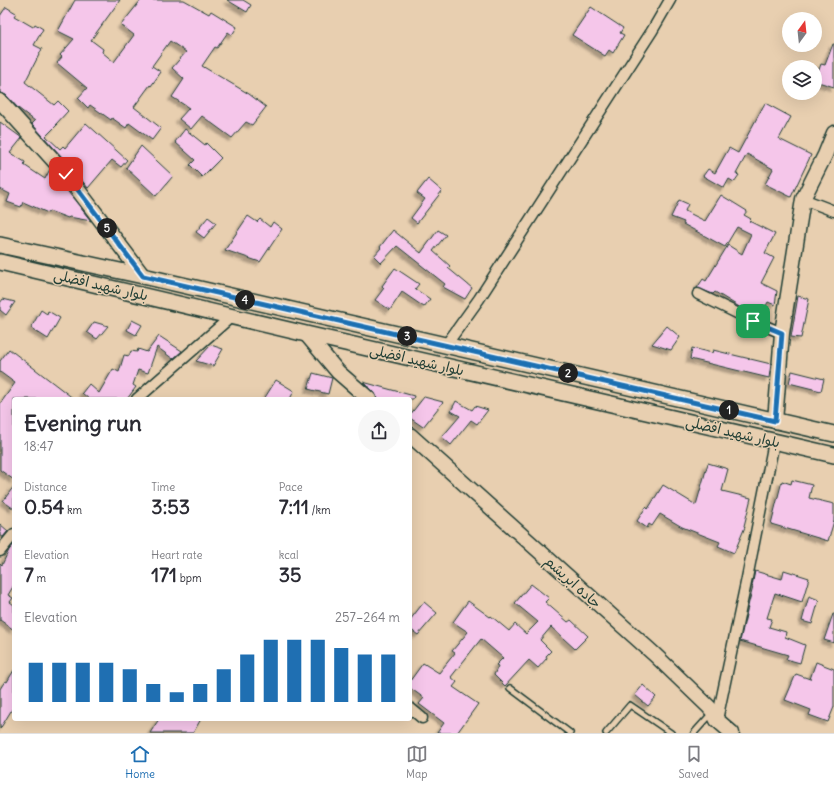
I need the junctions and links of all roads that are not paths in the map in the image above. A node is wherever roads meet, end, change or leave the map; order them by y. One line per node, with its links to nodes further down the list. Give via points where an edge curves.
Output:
1 (670, 0): 14 (street, via 479,299)
2 (0, 101): 9 (street, via 66,174)
3 (834, 133): 4 (street)
4 (830, 156): 5 (street)
5 (803, 199): 6 (street); 12 (street)
6 (834, 211)
7 (0, 246): 9 (main road, بلوار شهید افضلی)
8 (0, 262): 11 (main road, بلوار شهید افضلی)
9 (143, 276): 14 (main road, بلوار شهید افضلی)
10 (698, 294): 12 (street)
11 (232, 316): 13 (main road, بلوار شهید افضلی); 15 (street)
12 (782, 333): 19 (street)
13 (306, 334): 16 (street, via 338,372); 18 (main road, بلوار شهید افضلی)
14 (446, 345): 17 (main road, بلوار شهید افضلی)
15 (139, 397)
16 (367, 397)
17 (690, 401): 18 (main road); 19 (main road, بلوار شهید افضلی)
18 (680, 420): 22 (main road, بلوار شهید افضلی)
19 (775, 421): 20 (main road, بلوار شهید افضلی)
20 (834, 434)
21 (412, 436): 28 (street, جاده ابریشم, via 654,654)
22 (774, 442): 23 (main road, بلوار شهید افضلی); 28 (street, via 747,578)
23 (834, 456)
24 (12, 537): 25 (street)
25 (0, 552)
26 (510, 688): 30 (lane)
27 (412, 710): 29 (street)
28 (715, 716): 33 (lane); 34 (street, جاده ابریشم)
29 (422, 718)
30 (570, 733)
31 (606, 733): 32 (lane, via 630,706)
32 (671, 733)
33 (694, 733)
34 (732, 733)

